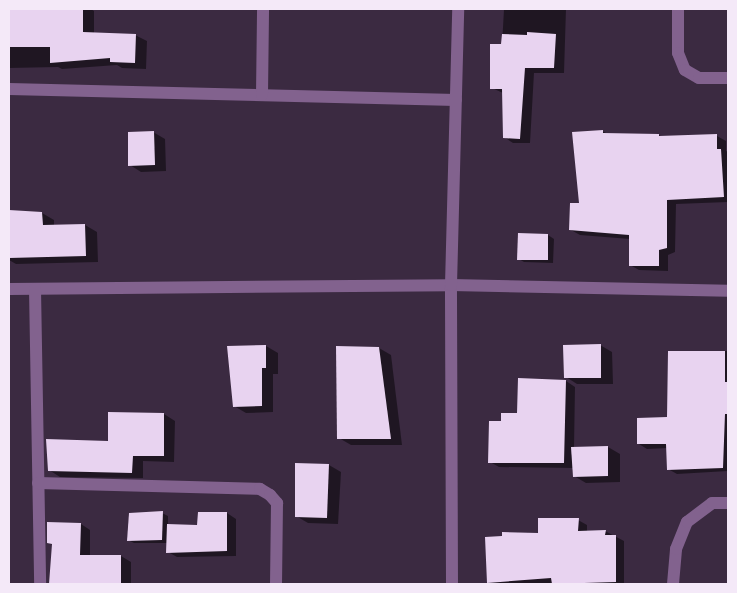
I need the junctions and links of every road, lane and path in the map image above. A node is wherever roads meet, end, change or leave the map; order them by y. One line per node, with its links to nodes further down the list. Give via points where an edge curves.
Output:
1 (263, 9): 6 (street)
2 (458, 9): 7 (street)
3 (678, 9): 4 (street, via 678,53 684,70 699,78)
4 (728, 78)
5 (9, 90): 6 (street)
6 (262, 95): 7 (street)
7 (456, 100): 8 (street)
8 (451, 285): 10 (street); 11 (street); 16 (street)
9 (9, 289): 10 (street)
10 (35, 289): 12 (street)
11 (728, 291)
12 (38, 483): 14 (street); 15 (street, via 260,488 277,503)
13 (728, 503): 17 (street, via 712,503 687,522 676,549)
14 (40, 584)
15 (276, 584)
16 (452, 584)
17 (673, 584)

